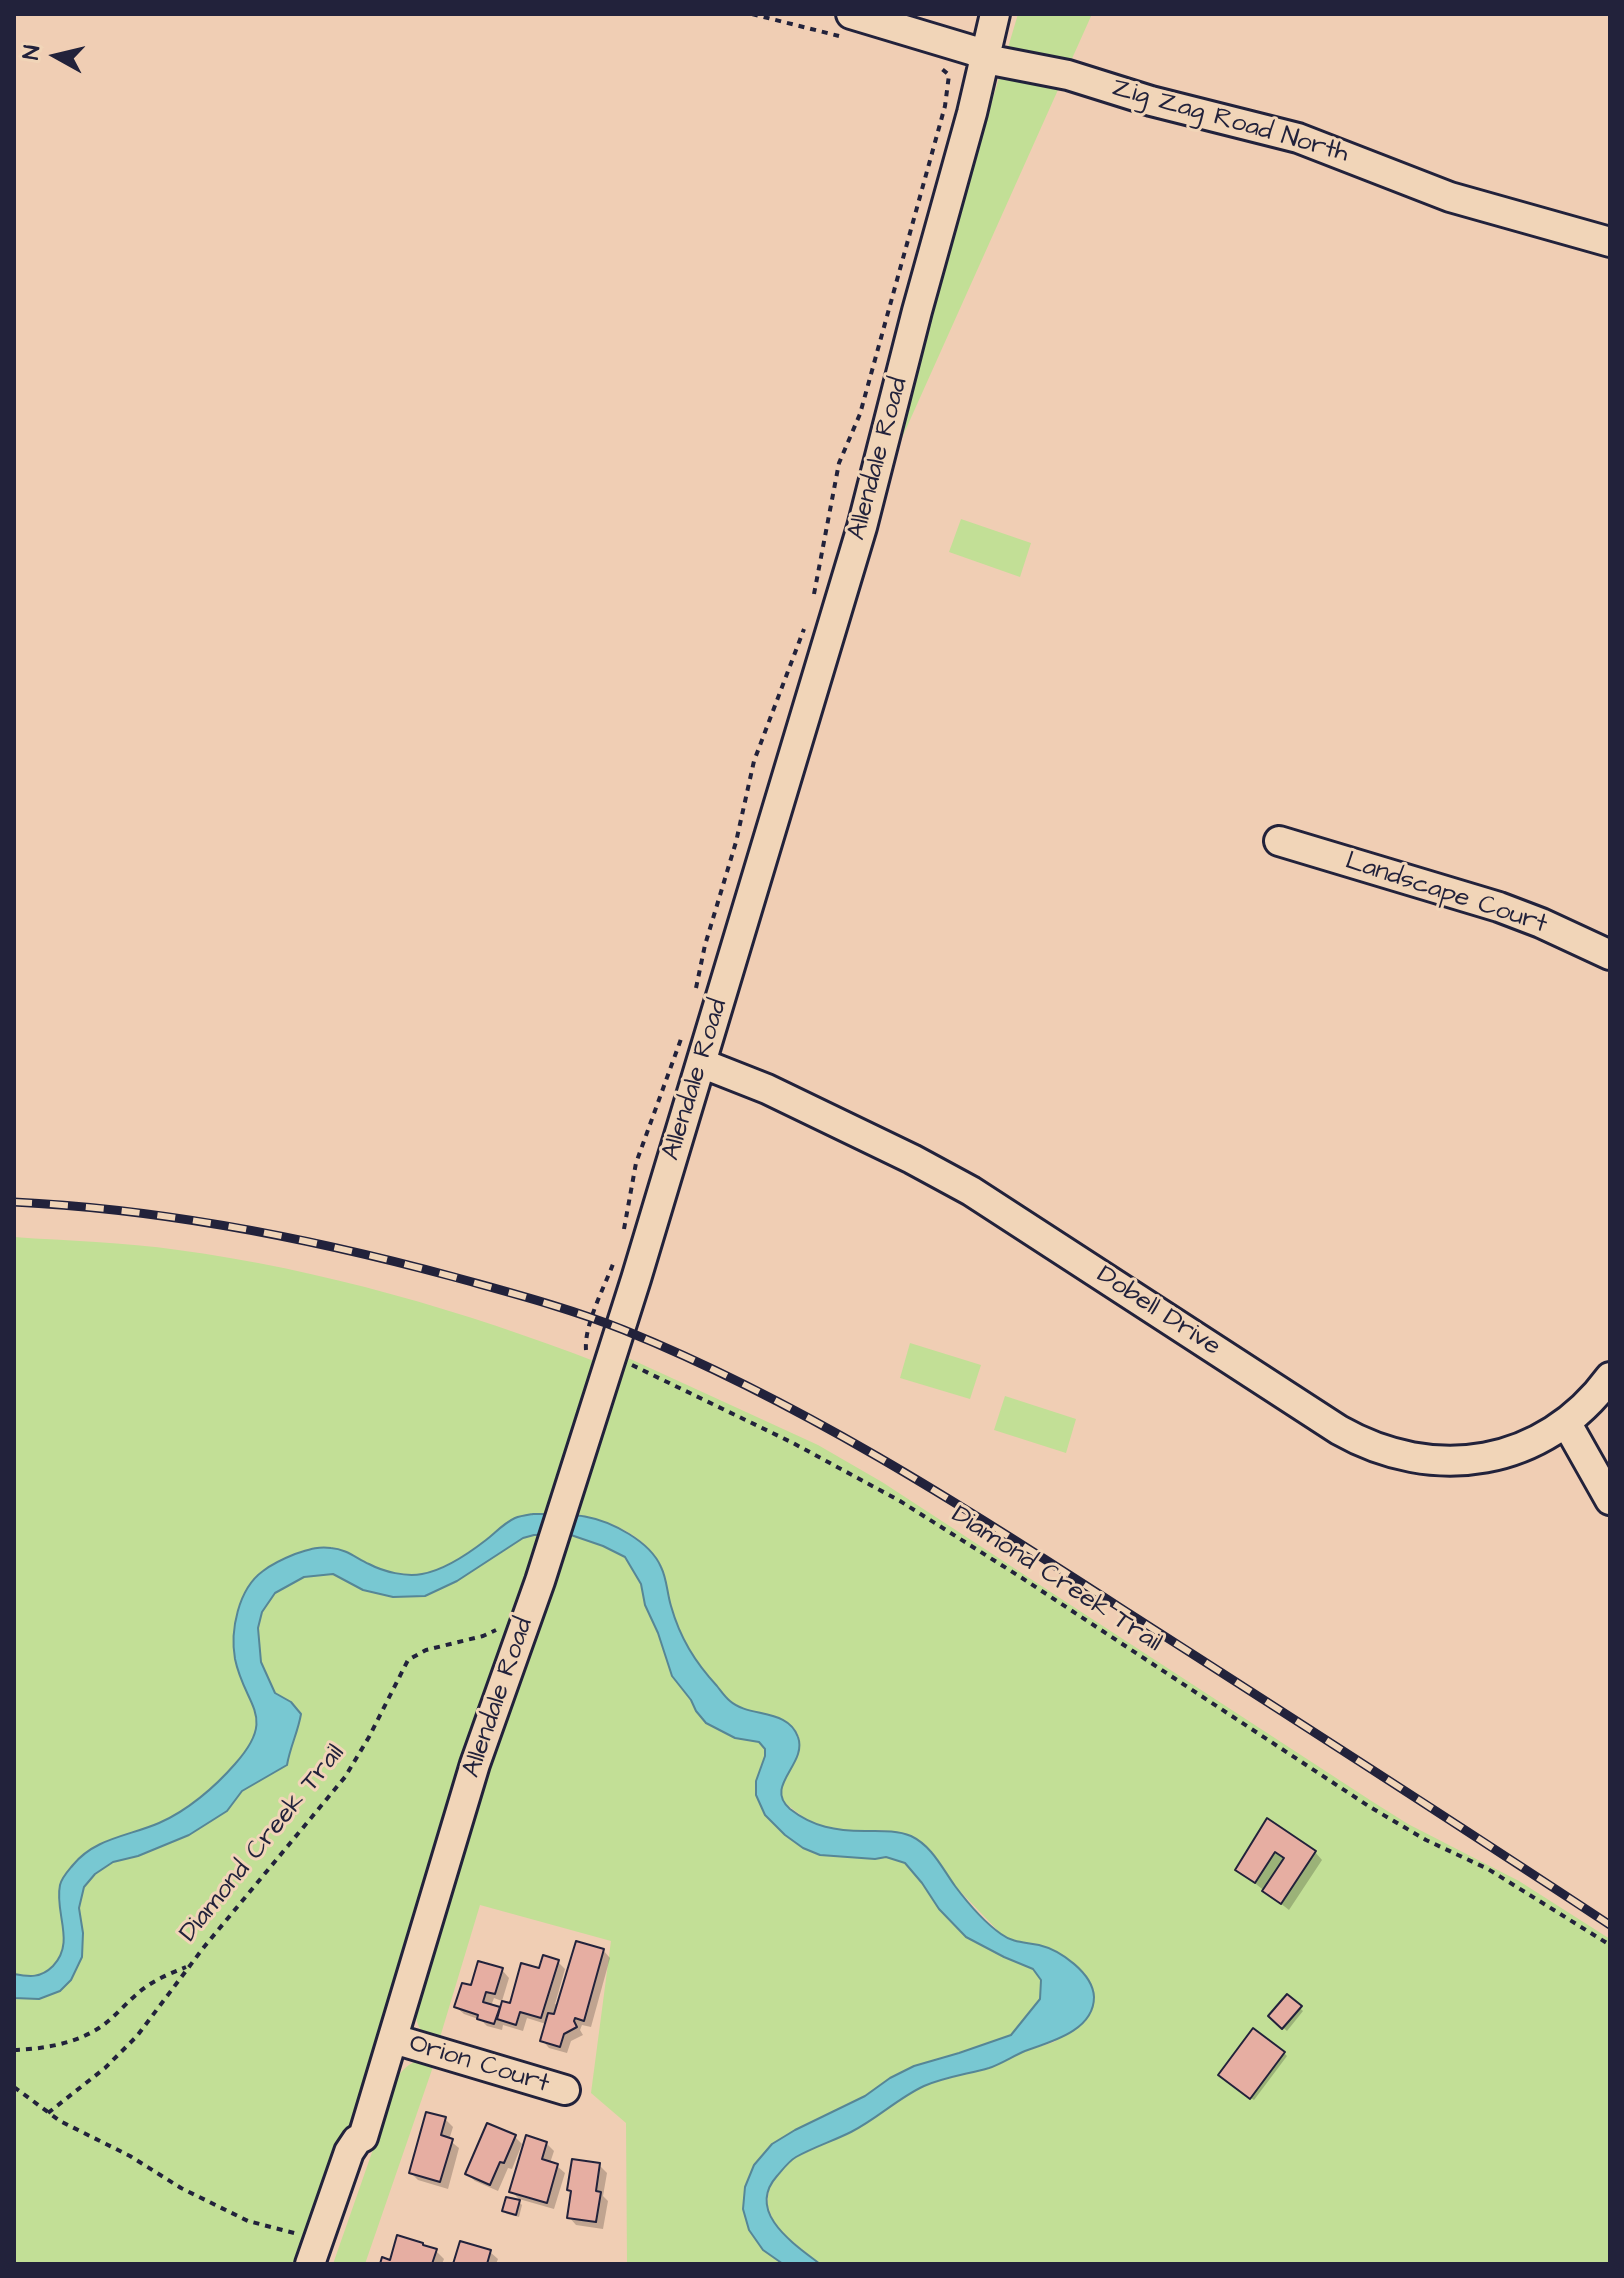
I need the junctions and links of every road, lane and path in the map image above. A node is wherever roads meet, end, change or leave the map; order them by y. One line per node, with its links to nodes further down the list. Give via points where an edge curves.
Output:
1 (752, 14): 3 (path)
2 (995, 14): 4 (street, Allendale Road)
3 (847, 26): 4 (street, Zig Zag Road North)
4 (985, 55): 6 (street, Zig Zag Road North, via 1298,138 1450,197); 13 (street, Allendale Road, via 862,527)
5 (934, 64): 7 (path, via 949,75 945,106 860,414 839,463)
6 (1607, 232)
7 (812, 608)
8 (806, 622): 11 (path, via 754,761)
9 (1279, 841): 10 (street, Landscape Court, via 1499,907)
10 (1610, 955)
11 (693, 1001)
12 (685, 1027): 14 (path, via 636,1163)
13 (701, 1063): 16 (street, Allendale Road); 18 (street, Dobell Drive, via 767,1089 952,1181 1332,1425 1382,1451 1415,1459 1470,1460 1513,1450)
14 (621, 1242)
15 (616, 1254): 16 (path, via 587,1337 586,1352)
16 (600, 1359): 21 (path, Diamond Creek Trail, via 640,1369 900,1501 1389,1819 1488,1869); 23 (street, Allendale Road, via 565,1499 475,1764)
17 (1610, 1377): 18 (street, Dobell Drive)
18 (1566, 1422): 19 (street)
19 (1610, 1500)
20 (500, 1628): 22 (path, Diamond Creek Trail, via 408,1660 345,1777)
21 (1610, 1945)
22 (189, 1966): 24 (path, via 148,1985 98,2029 48,2047); 27 (path, Diamond Creek Trail, via 137,2036)
23 (394, 2039): 26 (street, Orion Court); 28 (street, Allendale Road)
24 (14, 2050)
25 (14, 2087): 27 (path)
26 (565, 2090)
27 (48, 2113): 29 (path, via 231,2213)
28 (363, 2137): 30 (street, Allendale Road, via 349,2152); 31 (street, Allendale Road, via 364,2155)
29 (304, 2236)
30 (310, 2264)
31 (326, 2264)

